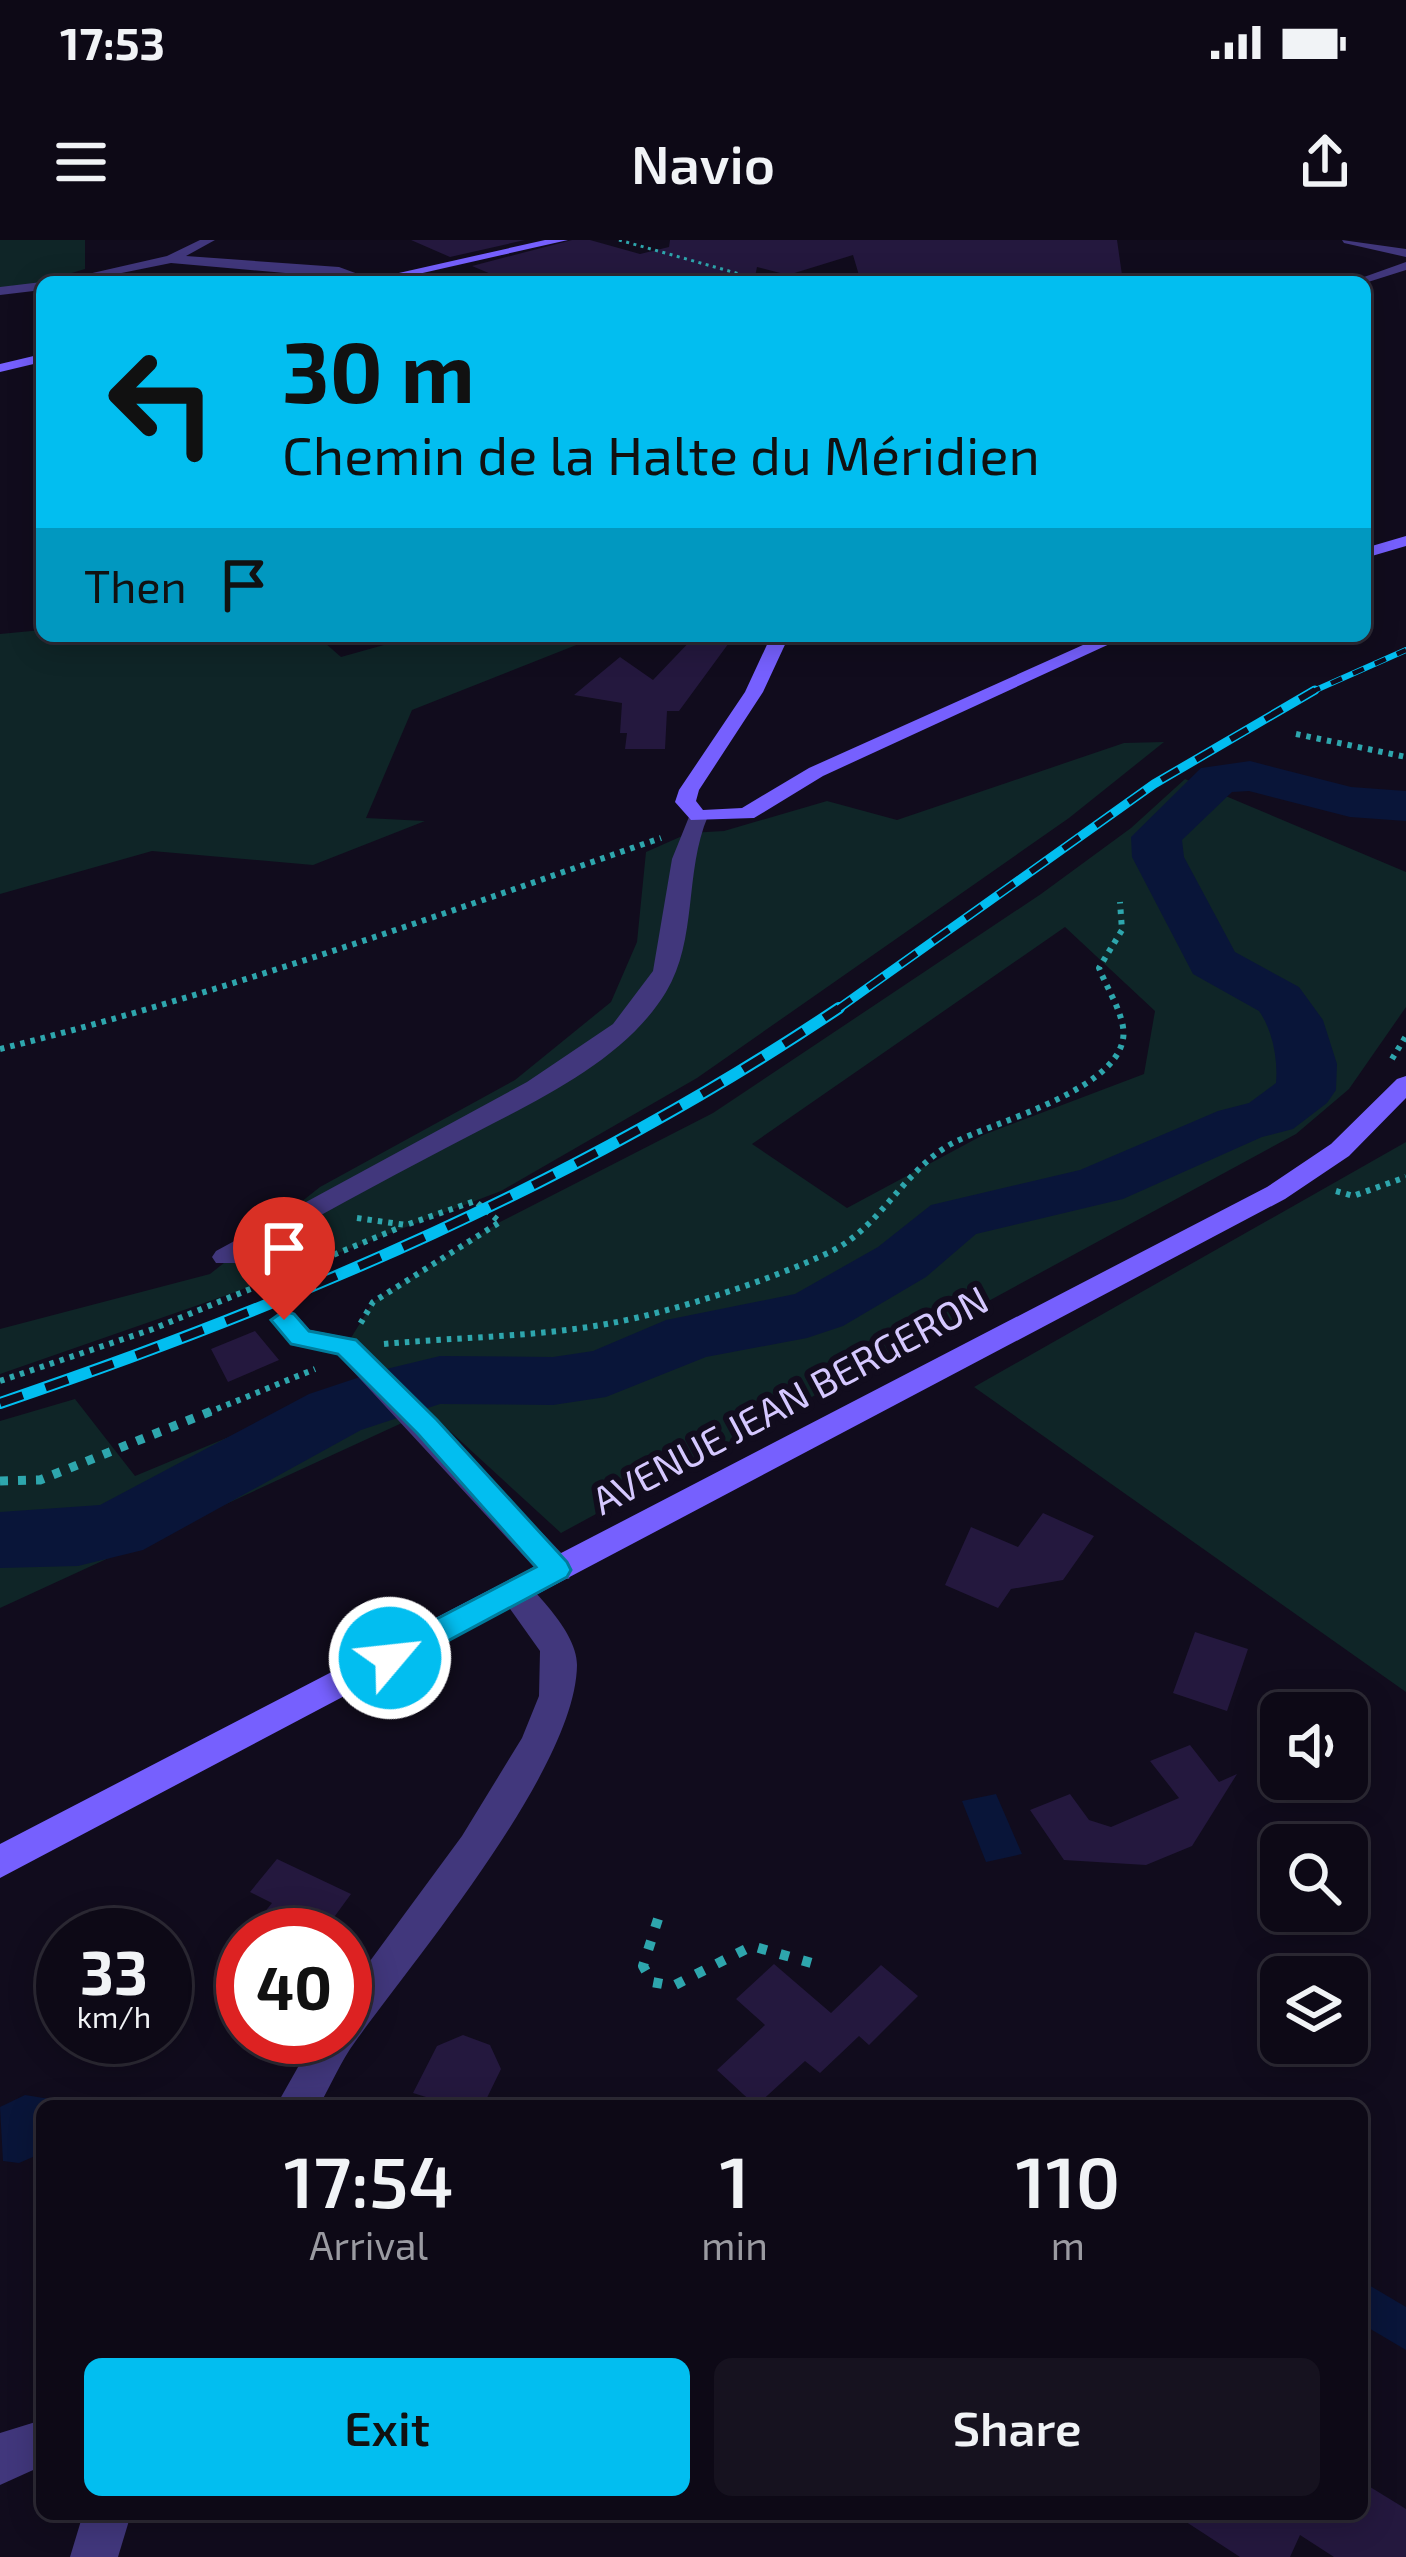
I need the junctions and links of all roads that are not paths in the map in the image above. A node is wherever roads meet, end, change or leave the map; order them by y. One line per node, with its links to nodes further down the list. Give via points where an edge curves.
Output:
1 (209, 240): 5 (street)
2 (562, 240): 9 (street)
3 (1348, 240): 4 (street)
4 (1406, 253)
5 (171, 259): 7 (street); 8 (street)
6 (1406, 266): 10 (street)
7 (88, 276)
8 (354, 276)
9 (392, 276)
10 (1371, 277)
11 (36, 287): 12 (street)
12 (0, 291)
13 (36, 359): 14 (street)
14 (0, 368)
15 (1406, 541): 16 (street)
16 (1371, 551)
17 (777, 642): 19 (street, via 689,790 685,802)
18 (1105, 642): 19 (street, via 816,772 747,814)
19 (698, 816): 21 (street, via 680,860 672,955 653,993 614,1034 566,1070)
20 (1406, 1084): 23 (street, AVENUE JEAN BERGERON, via 1340,1150 1276,1193)
21 (226, 1257)
22 (284, 1320): 23 (street, via 301,1338 346,1346)
23 (556, 1570): 24 (street, AVENUE JEAN BERGERON)
24 (515, 1592): 25 (street, AVENUE JEAN BERGERON); 26 (street, via 547,1629 560,1662 556,1709 464,1867)
25 (0, 1862)
26 (372, 1990)
27 (321, 2064): 28 (street)
28 (300, 2100)
29 (36, 2444): 30 (street)
30 (0, 2462)
31 (105, 2520): 32 (street)
32 (94, 2557)

